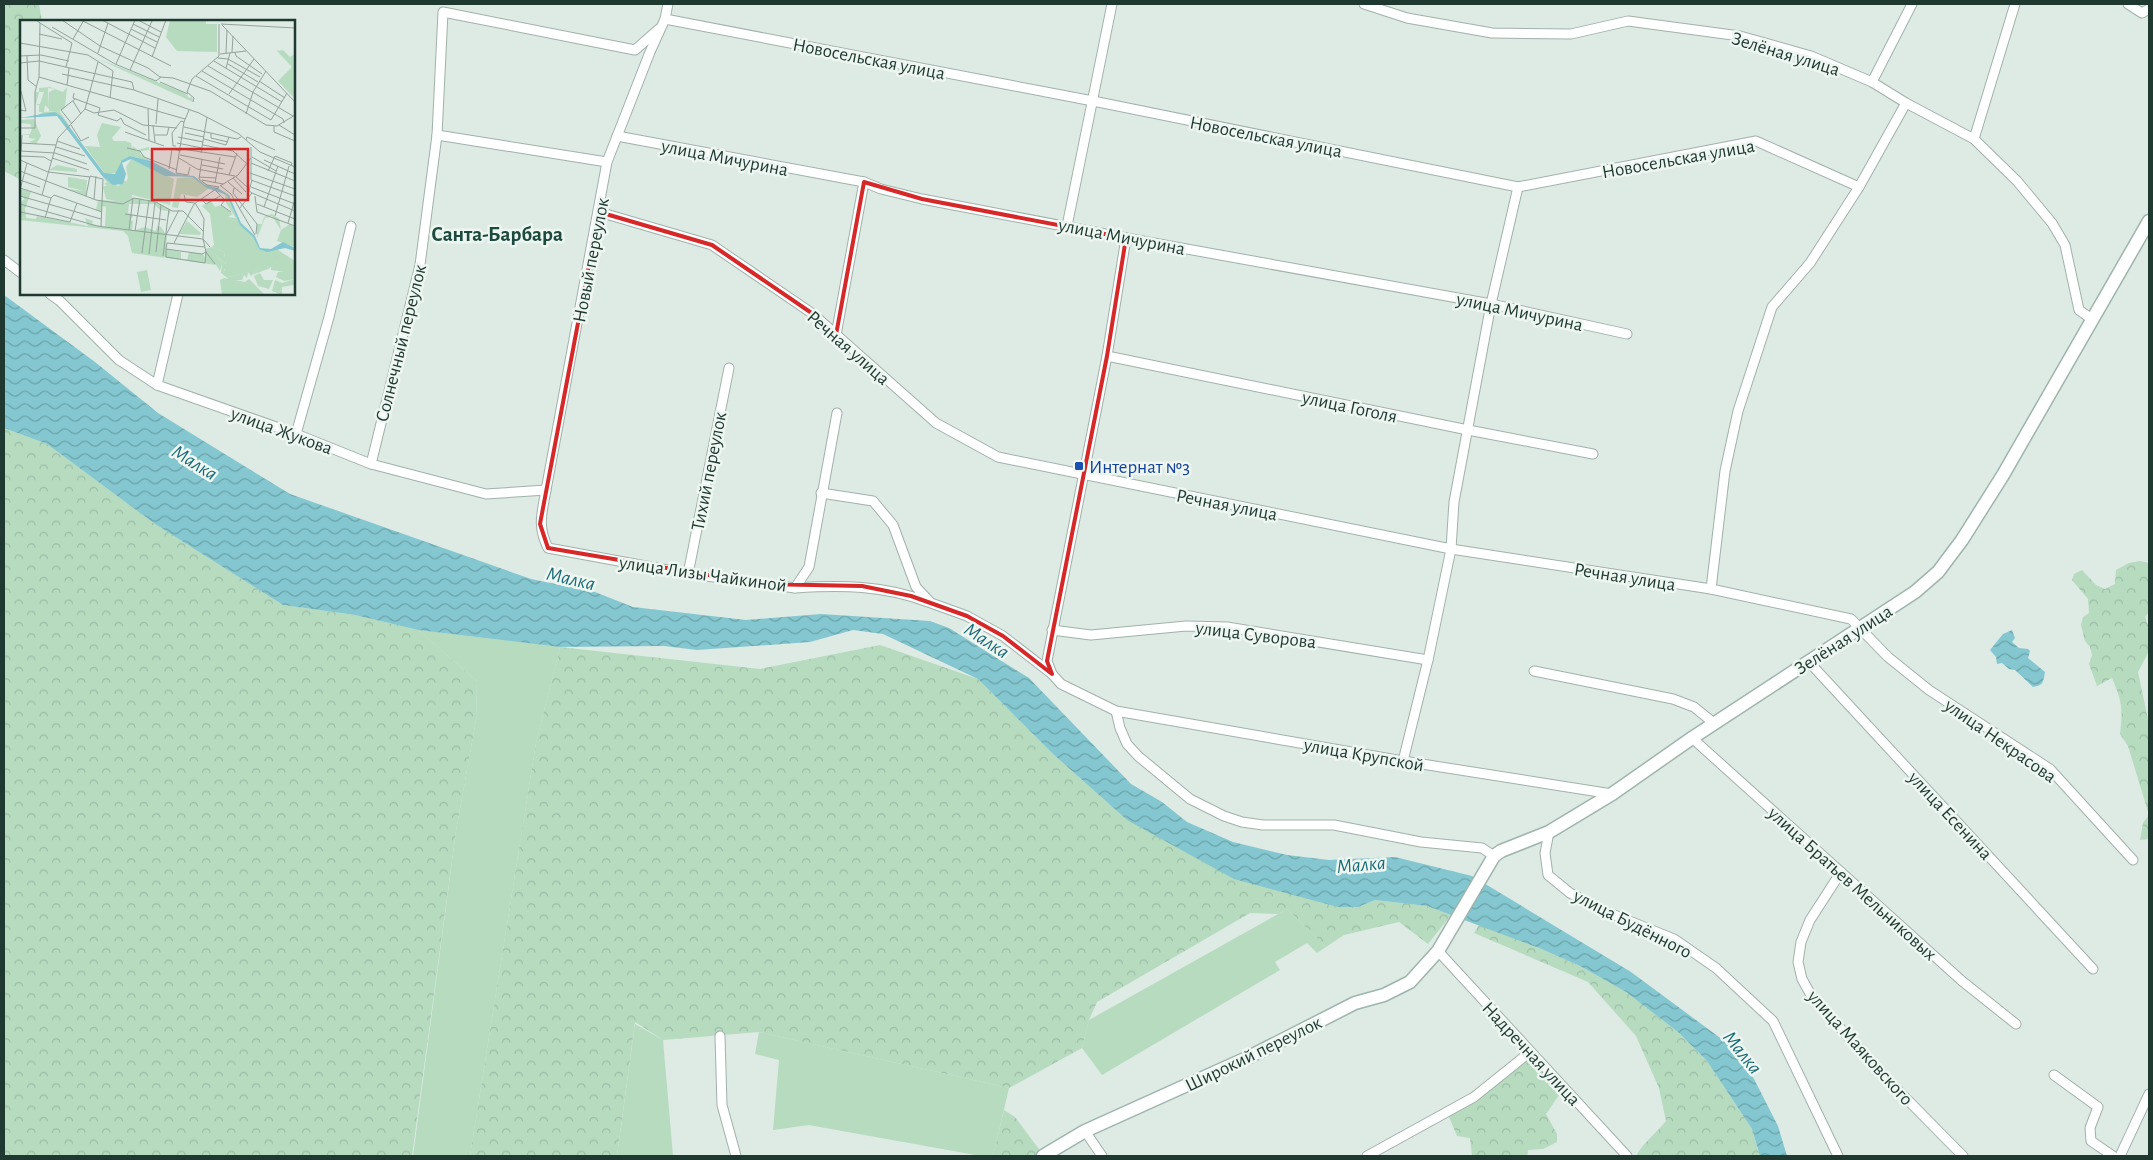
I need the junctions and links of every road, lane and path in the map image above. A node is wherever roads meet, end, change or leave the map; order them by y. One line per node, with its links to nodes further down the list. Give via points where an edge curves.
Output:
1 (668, 4): 8 (street, Новый переулок)
2 (1112, 4): 10 (street)
3 (1364, 4): 9 (street, Зелёная улица, via 1407,18 1492,33 1571,34 1628,21 1740,36 1811,56)
4 (1912, 4): 9 (street)
5 (2015, 4): 14 (street)
6 (2128, 4): 7 (street, via 2142,13)
7 (2149, 9)
8 (663, 23): 10 (street, Новосельская улица); 12 (street, Солнечный переулок, via 635,50 443,12); 13 (street, Новый переулок)
9 (1872, 82): 11 (street, Зелёная улица)
10 (1093, 101): 17 (street, Новосельская улица); 22 (street)
11 (1906, 104): 14 (street, Зелёная улица); 18 (street)
12 (437, 135): 15 (street); 39 (street, Солнечный переулок, via 420,265)
13 (617, 136): 15 (street, Новый переулок); 16 (street, улица Мичурина)
14 (1974, 139): 29 (street, Зелёная улица, via 2018,181 2052,223 2064,245 2079,310)
15 (607, 162): 19 (street, Новый переулок)
16 (864, 182): 22 (street, улица Мичурина, via 881,190 922,199); 31 (street)
17 (1518, 187): 18 (street, Новосельская улица, via 1756,141); 28 (street)
18 (1859, 187): 47 (street, via 1810,263 1772,307 1738,411 1728,454)
19 (599, 212): 31 (street, Речная улица, via 712,246 813,314); 41 (street, Новый переулок)
20 (2149, 222): 29 (street, Зелёная улица)
21 (351, 226): 37 (street)
22 (1067, 226): 23 (street, улица Мичурина)
23 (1126, 238): 28 (street, улица Мичурина); 32 (street)
24 (4, 260): 25 (street)
25 (20, 272)
26 (178, 295): 34 (street)
27 (61, 298): 34 (street, улица Жукова, via 119,360)
28 (1492, 304): 30 (street, улица Мичурина); 36 (street)
29 (2093, 320): 49 (street, Зелёная улица, via 2003,475 1938,572)
30 (1627, 334)
31 (836, 335): 40 (street, Речная улица, via 936,423 998,457)
32 (1107, 356): 36 (street, улица Гоголя); 40 (street)
33 (729, 368): 45 (street, Тихий переулок)
34 (157, 385): 37 (street, улица Жукова)
35 (837, 413): 42 (street, улица Лизы Чайкиной)
36 (1468, 430): 38 (street, улица Гоголя); 44 (street, via 1454,502)
37 (296, 434): 39 (street, улица Жукова)
38 (1593, 454)
39 (371, 464): 41 (street, улица Жукова, via 486,494)
40 (1084, 476): 44 (street, Речная улица); 50 (street)
41 (546, 490): 43 (street, Новый переулок)
42 (821, 493): 46 (street, улица Лизы Чайкиной, via 809,567); 48 (street, via 873,501 893,525 916,587)
43 (540, 524): 45 (street, улица Лизы Чайкиной, via 548,548)
44 (1452, 549): 47 (street, Речная улица); 51 (street)
45 (688, 574): 46 (street, улица Лизы Чайкиной)
46 (795, 588): 48 (street, via 862,586)
47 (1711, 589): 49 (street, Речная улица, via 1850,619)
48 (931, 603): 54 (street, via 967,616 1003,636)
49 (1861, 629): 52 (street, Зелёная улица); 62 (street, улица Некрасова, via 1888,657 1929,690 2050,769)
50 (1052, 630): 51 (street, улица Суворова, via 1091,635 1186,626 1227,627); 54 (street, via 1047,661)
51 (1428, 660): 58 (street)
52 (1808, 662): 56 (street, Зелёная улица); 65 (street, улица Есенина)
53 (1534, 671): 56 (street, via 1673,699 1694,707)
54 (1052, 674): 55 (street, улица Крупской, via 1061,684)
55 (1116, 711): 58 (street, улица Крупской); 61 (street, via 1120,728 1138,756 1190,799 1224,816 1263,826 1334,825 1421,842 1482,848)
56 (1715, 724): 57 (street, Зелёная улица)
57 (1692, 738): 59 (street, Зелёная улица); 63 (street, улица Братьев Мельниковых)
58 (1403, 761): 59 (street, улица Крупской)
59 (1612, 794): 60 (street, Зелёная улица)
60 (1549, 832): 61 (street, Зелёная улица); 77 (street, улица Будённого, via 1546,853 1548,875 1578,897 1607,912 1674,939 1716,968 1772,1021)
61 (1494, 856): 64 (street, Широкий переулок)
62 (2133, 860)
63 (1841, 872): 66 (street, улица Братьев Мельниковых, via 1962,981); 78 (street, улица Маяковского, via 1810,920 1801,942 1798,962 1802,979 1812,997 1880,1073)
64 (1438, 951): 68 (street, Надречная улица); 71 (street, Широкий переулок, via 1410,982 1384,995 1355,1003 1249,1057)
65 (2093, 969)
66 (2016, 1024)
67 (720, 1036): 72 (street, via 722,1105)
68 (1530, 1052): 75 (street, via 1474,1098); 76 (street, Надречная улица)
69 (2054, 1075): 79 (street, via 2098,1107 2090,1128 2091,1141)
70 (2149, 1094): 80 (street)
71 (1085, 1131): 73 (street, Широкий переулок); 74 (street)
72 (736, 1156)
73 (1043, 1156)
74 (1102, 1156)
75 (1367, 1156)
76 (1627, 1156)
77 (1838, 1156)
78 (1963, 1156)
79 (2112, 1156)
80 (2120, 1156)

